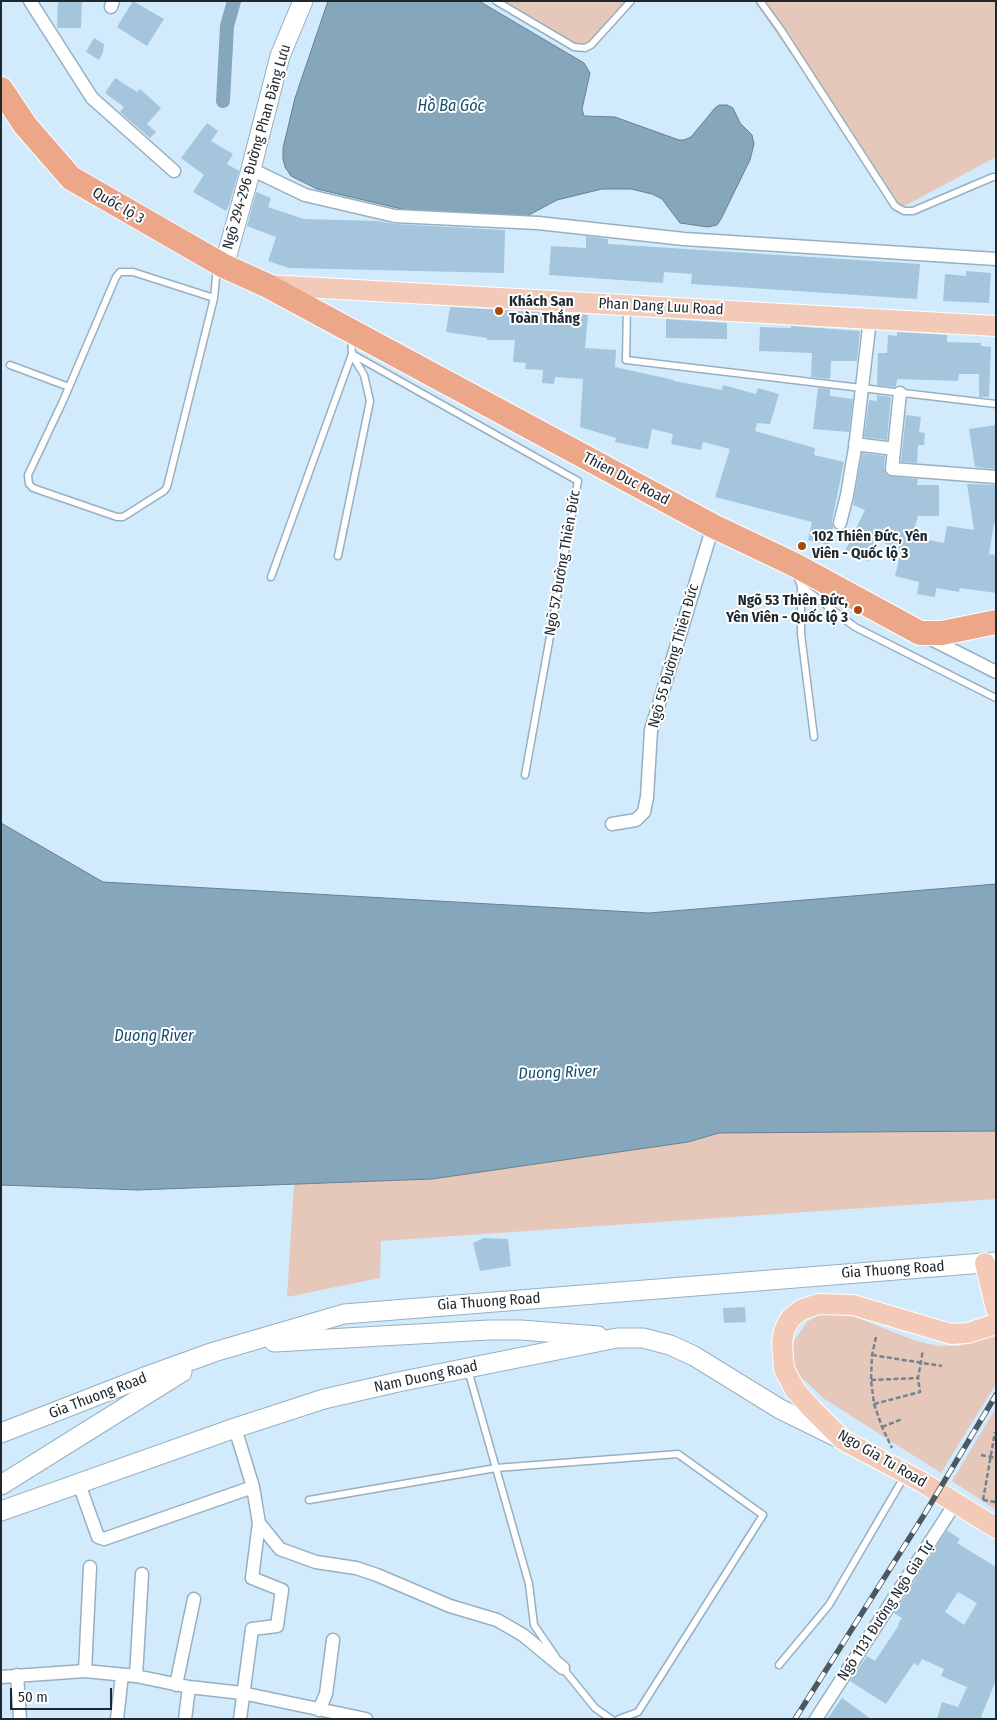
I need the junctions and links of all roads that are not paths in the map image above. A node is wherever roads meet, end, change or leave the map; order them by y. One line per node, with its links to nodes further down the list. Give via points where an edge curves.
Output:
1 (30, 1): 8 (street, via 92,98)
2 (303, 1): 7 (main road, Ngõ 294-296 Đường Phan Đăng Lưu, via 280,56)
3 (496, 1): 4 (lane, via 574,47 585,48)
4 (631, 1)
5 (760, 1): 9 (lane, via 895,206 913,211)
6 (1, 89): 11 (highway, Quốc lộ 3, via 25,125 71,178)
7 (251, 169): 10 (street, via 305,195 395,216 538,223 684,239); 11 (main road, Ngõ 294-296 Đường Phan Đăng Lưu)
8 (174, 171)
9 (996, 177)
10 (996, 259)
11 (221, 264): 12 (highway, Quốc lộ 3); 13 (lane)
12 (266, 285): 14 (main road, Phan Dang Luu Road); 17 (highway, Thien Duc Road)
13 (214, 298): 19 (lane, via 133,272 120,272); 19 (lane, via 167,487 123,517 80,505 29,484 28,475)
14 (627, 305): 15 (main road, Phan Dang Luu Road); 20 (lane, via 626,360)
15 (870, 319): 16 (main road, Phan Dang Luu Road); 20 (street)
16 (996, 326)
17 (351, 343): 27 (highway, Thien Duc Road); 28 (lane, via 370,401); 30 (lane); 36 (lane, Ngõ 57 Đường Thiên Đức, via 578,481)
18 (10, 365): 19 (lane)
19 (69, 387)
20 (863, 388): 21 (lane); 23 (street)
21 (900, 393): 22 (lane); 24 (street)
22 (996, 404)
23 (855, 444): 24 (street); 26 (street)
24 (894, 448): 25 (street, via 892,468)
25 (996, 477)
26 (840, 523)
27 (713, 526): 29 (highway, Thien Duc Road); 37 (street, Ngõ 55 Đường Thiên Đức, via 652,730 644,812 636,820)
28 (338, 556)
29 (797, 575): 32 (highway, Thien Duc Road); 34 (lane, via 855,627); 35 (lane)
30 (271, 577)
31 (996, 622): 32 (highway, Thien Duc Road, via 942,634)
32 (920, 633): 33 (street)
33 (996, 672)
34 (996, 698)
35 (814, 737)
36 (524, 775)
37 (612, 824)
38 (990, 1262): 39 (main road); 42 (main road, Gia Thuong Road, via 359,1312 330,1317)
39 (996, 1309)
40 (996, 1324): 47 (main road, Ngo Gia Tu Road, via 968,1333 951,1334 853,1305 818,1304 801,1310 790,1319 784,1331 784,1369 795,1390)
41 (617, 1338): 42 (main road, via 521,1330); 44 (main road, Nam Duong Road); 47 (main road, Nam Duong Road, via 643,1338 670,1345 783,1410)
42 (242, 1343): 43 (main road, Gia Thuong Road)
43 (214, 1352): 46 (main road, Gia Thuong Road); 51 (main road)
44 (468, 1368): 45 (main road, Nam Duong Road, via 324,1399); 48 (lane)
45 (235, 1428): 50 (main road, Nam Duong Road); 52 (street)
46 (1, 1433)
47 (843, 1440): 49 (main road, Ngo Gia Tu Road)
48 (496, 1468): 53 (lane); 63 (lane, via 529,1584 534,1624); 78 (lane, via 678,1454 763,1515 638,1712)
49 (906, 1473): 54 (main road, Ngo Gia Tu Road); 62 (lane, via 830,1606)
50 (79, 1484): 52 (street, via 98,1537 104,1538); 55 (main road, Nam Duong Road)
51 (1, 1485)
52 (252, 1487): 56 (street)
53 (309, 1500)
54 (956, 1502): 57 (main road, Ngo Gia Tu Road); 79 (street, Ngõ 1131 Đường Ngô Gia Tự)
55 (1, 1511)
56 (259, 1524): 63 (street, via 280,1549 316,1562 376,1574 450,1606 497,1620 524,1635); 70 (street, via 252,1578 282,1590 277,1626 252,1629)
57 (996, 1528)
58 (90, 1567): 64 (street)
59 (142, 1574): 67 (street)
60 (194, 1599): 69 (street)
61 (333, 1640): 71 (street, via 326,1694)
62 (780, 1665)
63 (562, 1668): 77 (lane, via 595,1708)
64 (85, 1671): 65 (street); 66 (street)
65 (17, 1675): 68 (street); 72 (street)
66 (122, 1675): 67 (street); 73 (street)
67 (136, 1676): 69 (street)
68 (1, 1677)
69 (183, 1686): 70 (street); 74 (street)
70 (242, 1693): 71 (street); 75 (street)
71 (319, 1710): 76 (street)
72 (20, 1719)
73 (117, 1719)
74 (185, 1719)
75 (240, 1719)
76 (366, 1719)
77 (611, 1719)
78 (619, 1719)
79 (816, 1719)

